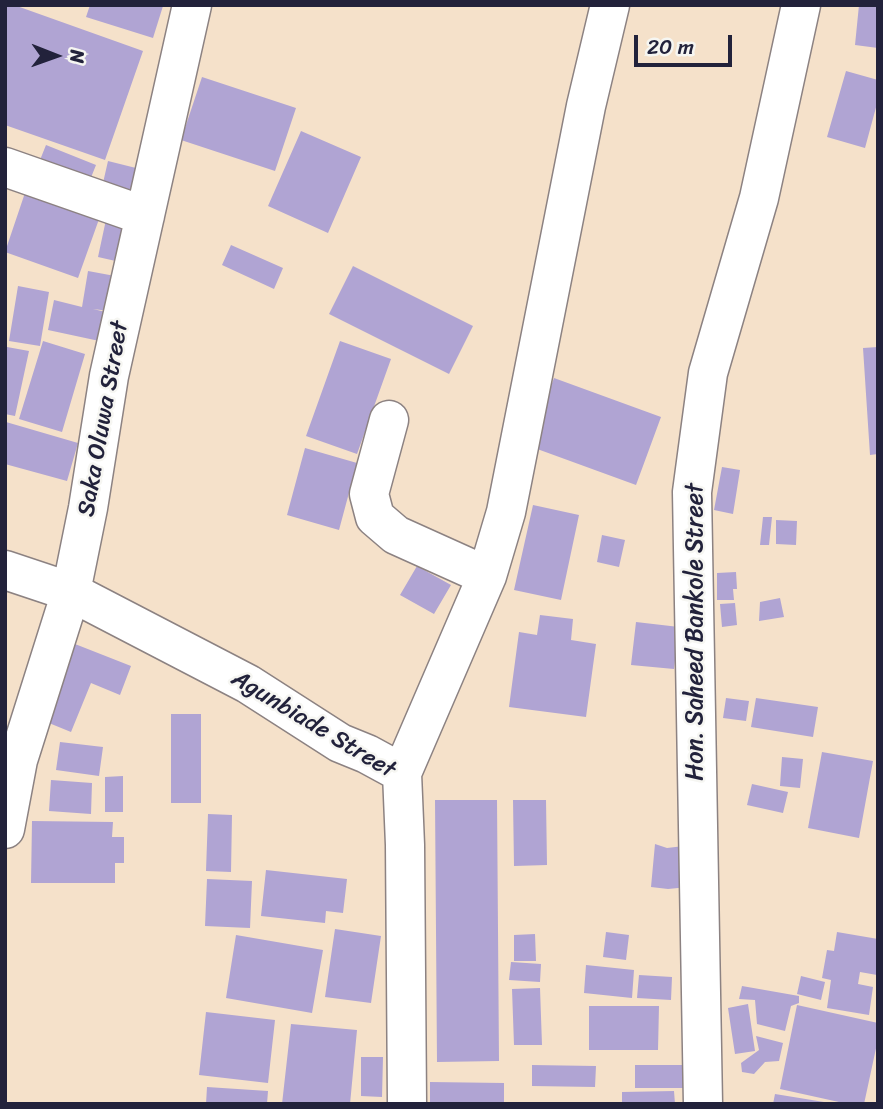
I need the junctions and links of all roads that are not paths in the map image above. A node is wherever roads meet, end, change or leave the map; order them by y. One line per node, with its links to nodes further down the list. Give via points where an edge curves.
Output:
1 (192, 5): 5 (street, Saka Oluwa Street)
2 (610, 5): 8 (street, via 506,512)
3 (801, 5): 13 (street, Hon. Saheed Bankole Street, via 759,198 709,373 692,492)
4 (5, 167): 5 (street)
5 (145, 216): 9 (street, Saka Oluwa Street, via 109,376)
6 (389, 420): 8 (street, via 369,494 375,517 396,535)
7 (5, 570): 9 (street, Agunbiade Street)
8 (487, 576): 10 (street)
9 (71, 592): 10 (street, Agunbiade Street, via 248,684 340,743); 11 (street, Saka Oluwa Street, via 18,761)
10 (402, 773): 12 (street, Agunbiade Street)
11 (5, 829)
12 (407, 1104)
13 (703, 1104)

